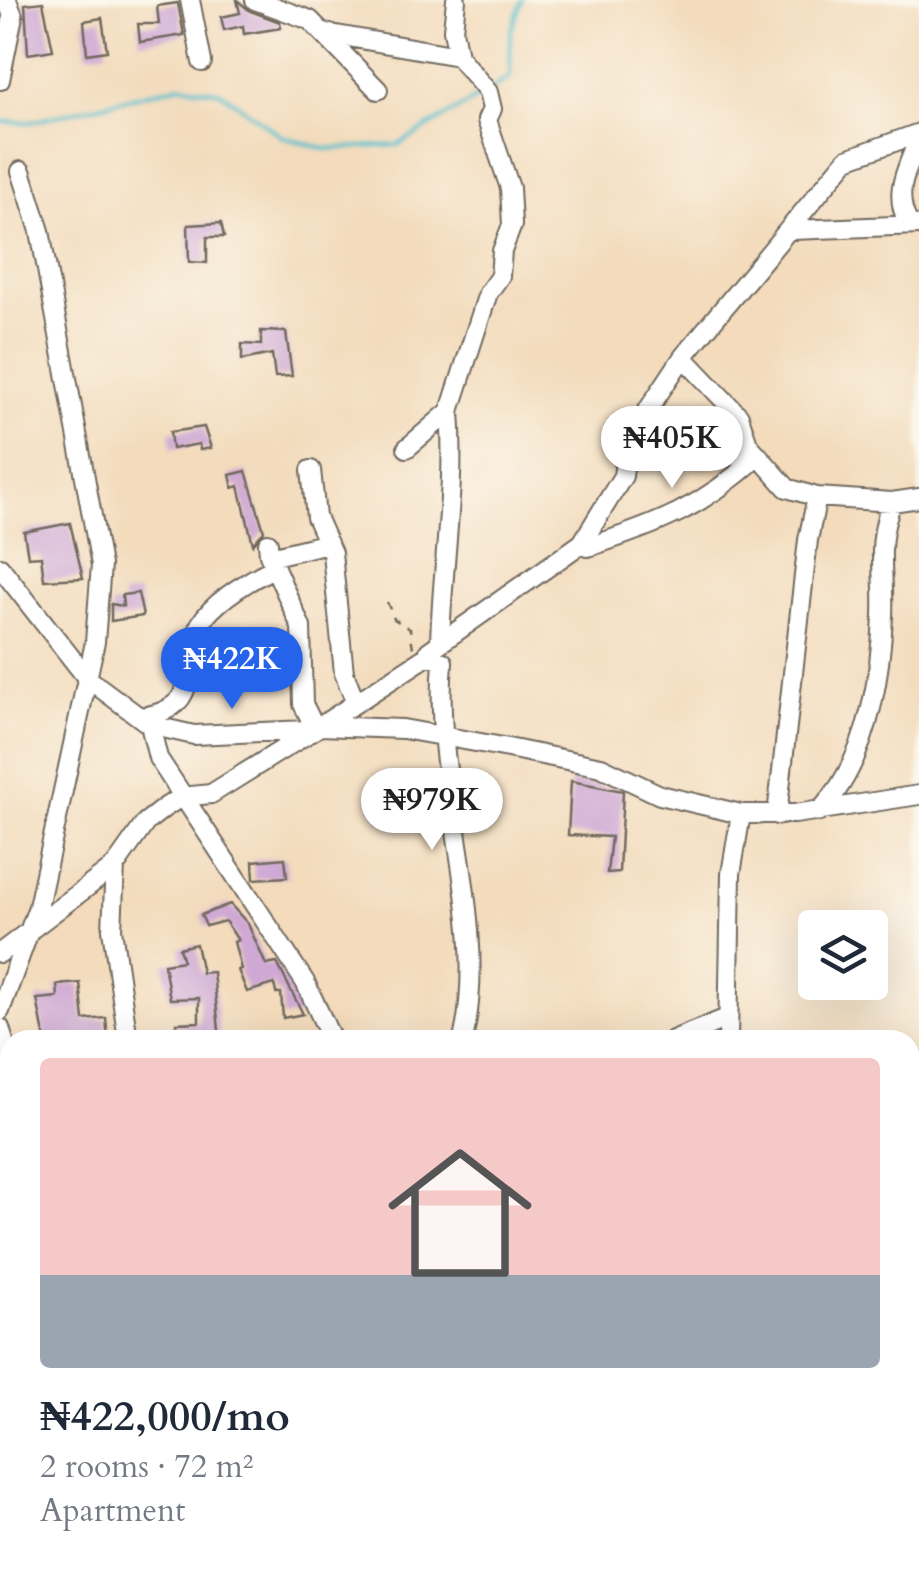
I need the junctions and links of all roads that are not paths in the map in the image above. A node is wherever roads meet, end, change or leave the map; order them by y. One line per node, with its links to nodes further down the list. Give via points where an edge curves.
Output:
1 (190, 0): 7 (street)
2 (255, 0): 5 (street, via 302,16)
3 (456, 0): 6 (street)
4 (10, 1): 8 (street)
5 (325, 33): 6 (street); 9 (street)
6 (458, 56): 15 (street, via 488,92 487,120 510,188 512,225)
7 (202, 62)
8 (0, 80)
9 (378, 90)
10 (919, 135): 12 (street, via 901,181); 13 (street, via 847,159)
11 (21, 171): 28 (street, via 40,230 100,565)
12 (907, 219): 13 (street)
13 (792, 230): 14 (street)
14 (683, 356): 16 (street); 18 (street, via 738,416)
15 (450, 411): 17 (street); 27 (street, via 454,481)
16 (627, 446): 18 (street); 24 (street, via 623,476)
17 (407, 448)
18 (757, 457): 20 (street, via 787,488); 24 (street, via 721,490 665,523 588,547)
19 (311, 470): 23 (street, via 316,517)
20 (817, 497): 22 (street); 37 (street)
21 (919, 498): 22 (street)
22 (892, 502): 35 (street, via 880,536 883,617 866,731 839,792)
23 (328, 543): 25 (street); 29 (street, via 336,635)
24 (582, 543): 27 (street)
25 (271, 556): 30 (street, via 203,619 180,699); 31 (street, via 301,627 303,704)
26 (0, 567): 28 (street)
27 (428, 654): 29 (street); 32 (street, via 443,662)
28 (87, 678): 30 (street); 39 (street)
29 (356, 703): 31 (street)
30 (145, 721): 31 (street, via 194,735); 34 (street)
31 (316, 728): 32 (street); 34 (street, via 211,794)
32 (441, 734): 36 (street, via 601,768 660,795); 45 (street, via 465,911 470,1008)
33 (919, 795): 35 (street)
34 (181, 797): 38 (street, via 146,822); 44 (street, via 296,968)
35 (819, 812): 37 (street)
36 (741, 814): 37 (street); 42 (street, via 731,874)
37 (777, 815)
38 (116, 866): 39 (street); 43 (street, via 112,929)
39 (30, 933): 40 (street); 41 (street)
40 (0, 953)
41 (0, 1011)
42 (726, 1018): 46 (street); 47 (street)
43 (127, 1030)
44 (328, 1030)
45 (464, 1030)
46 (697, 1030)
47 (727, 1030)

